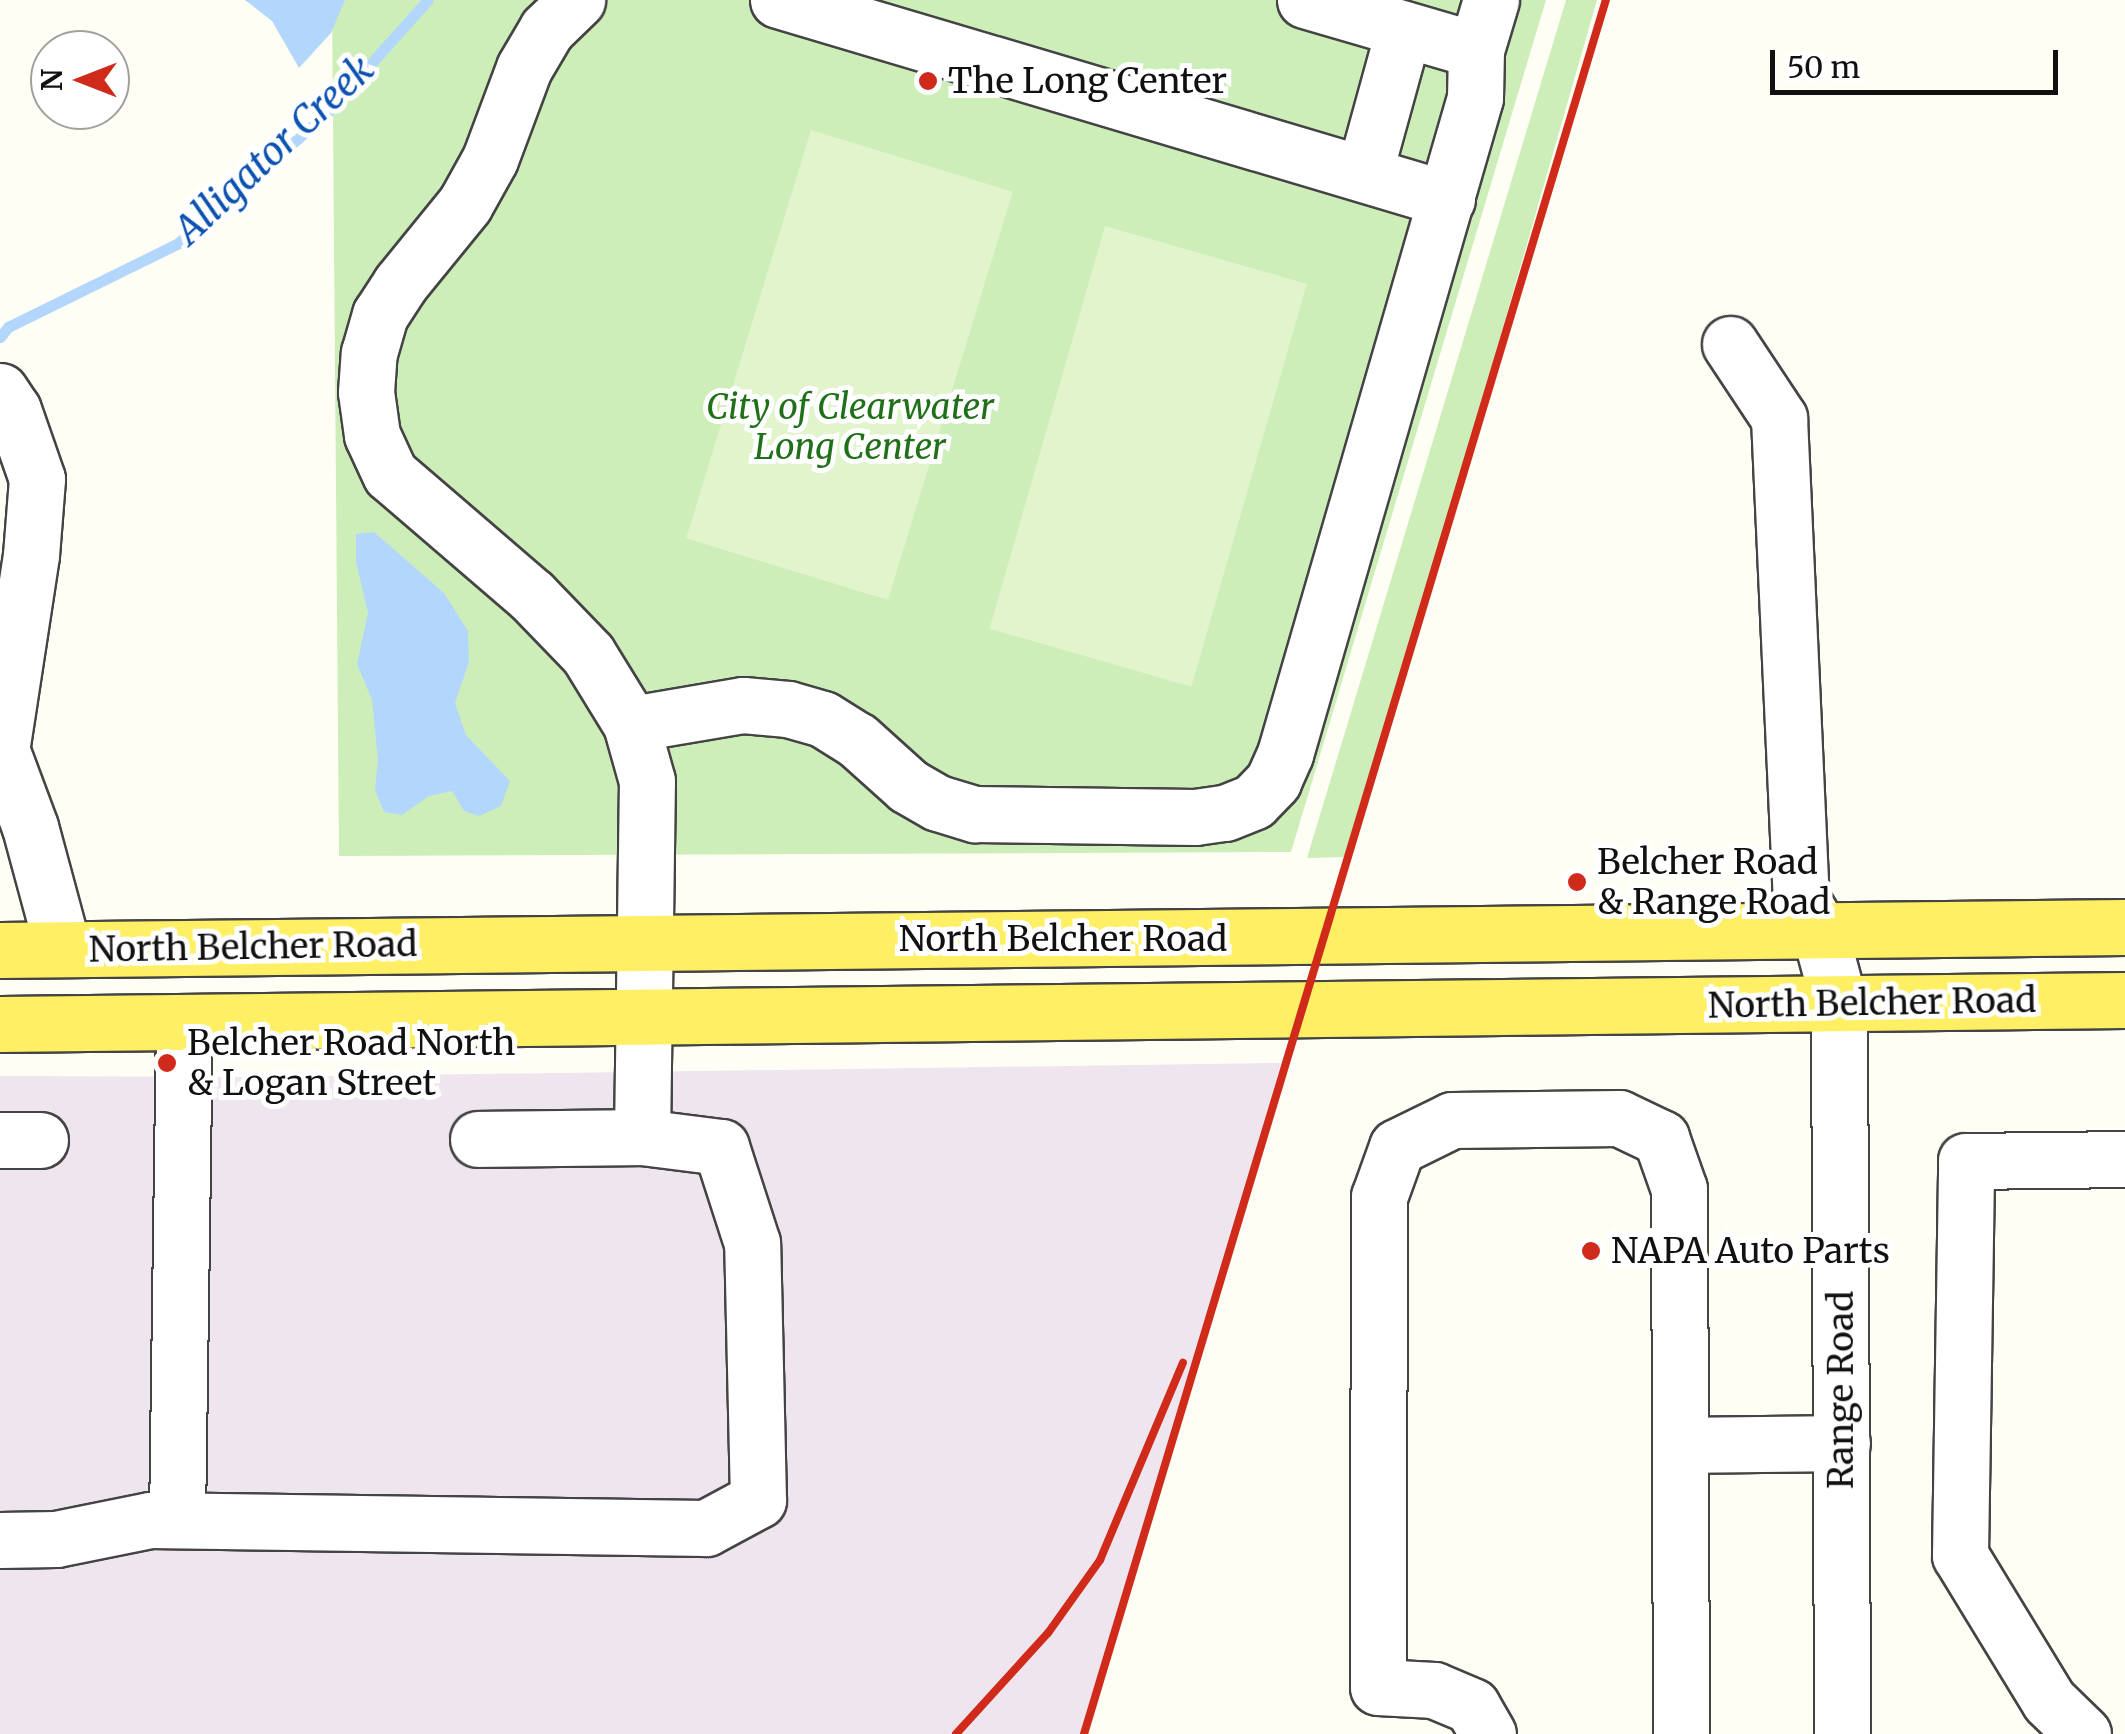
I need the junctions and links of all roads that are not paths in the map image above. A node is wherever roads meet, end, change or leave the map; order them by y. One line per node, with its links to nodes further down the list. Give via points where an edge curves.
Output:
1 (576, 0): 10 (street, via 524,68 466,204 380,316 366,392 372,435 390,474 532,596 588,654)
2 (1304, 0): 5 (street)
3 (792, 2): 6 (street)
4 (1484, 25): 5 (street); 7 (street, via 1475,98)
5 (1404, 29): 6 (street)
6 (1364, 174): 7 (street)
7 (1446, 198): 10 (street, via 1285,754 1254,801 1195,817 975,814 938,803 823,719 788,709 744,705)
8 (1730, 344): 13 (street, Range Road, via 1779,418 1801,899)
9 (6, 401): 11 (street, via 36,479 32,555)
10 (631, 724): 14 (street, via 647,781)
11 (1, 753): 15 (street, via 30,827)
12 (2125, 926): 13 (main road, North Belcher Road)
13 (1819, 930): 14 (main road, North Belcher Road); 18 (street, Range Road)
14 (645, 942): 15 (main road, North Belcher Road); 19 (street)
15 (63, 949): 16 (main road, North Belcher Road)
16 (0, 950)
17 (2125, 1000): 18 (main road, North Belcher Road)
18 (1839, 1002): 19 (main road, North Belcher Road); 25 (street, Range Road)
19 (644, 1017): 20 (main road, North Belcher Road); 22 (street)
20 (184, 1022): 21 (main road, North Belcher Road); 27 (street)
21 (0, 1024)
22 (642, 1137): 23 (street); 27 (street, via 721,1147 747,1227 758,1500 706,1528)
23 (478, 1139)
24 (2125, 1159): 32 (street, via 1966,1161 1960,1555 2048,1701)
25 (1842, 1444): 26 (street); 31 (street, Range Road)
26 (1681, 1445): 29 (street, via 1679,1189 1661,1138 1619,1118 1452,1120 1397,1147 1380,1197 1378,1688 1434,1690 1472,1706); 30 (street)
27 (176, 1520): 28 (street, via 56,1539)
28 (0, 1540)
29 (1488, 1734)
30 (1682, 1734)
31 (1842, 1734)
32 (2082, 1734)

